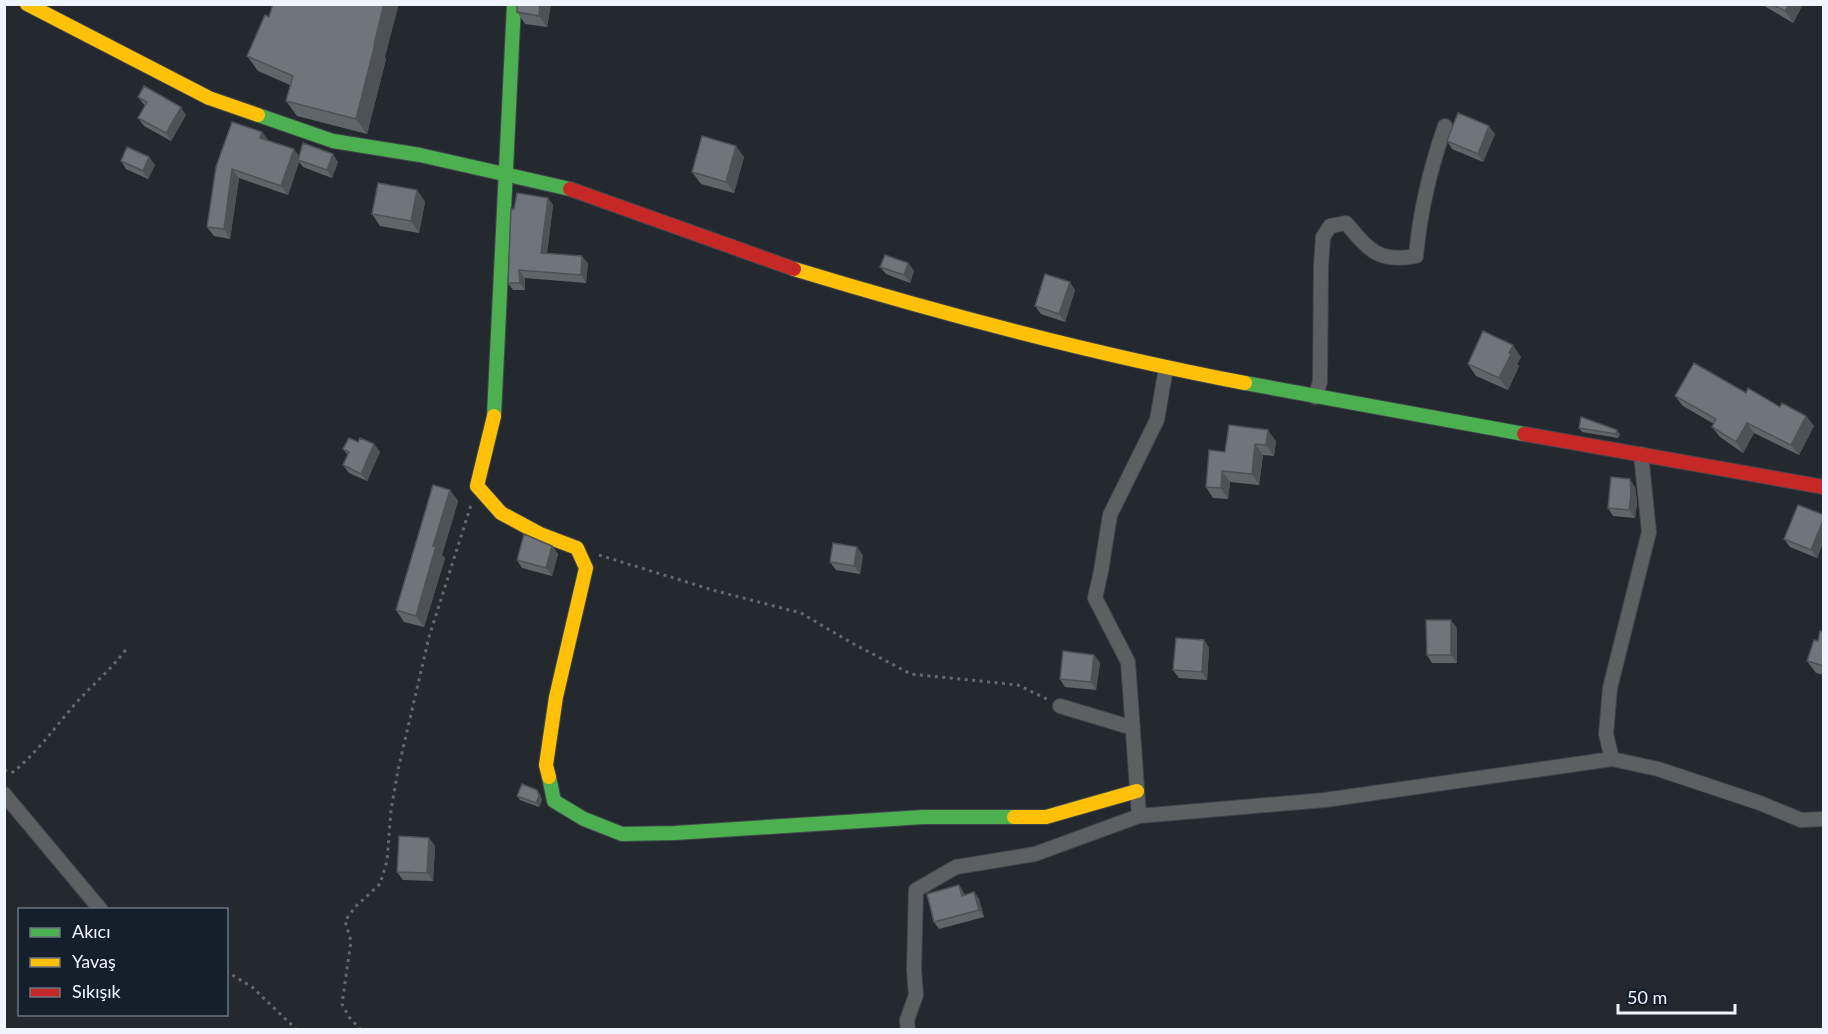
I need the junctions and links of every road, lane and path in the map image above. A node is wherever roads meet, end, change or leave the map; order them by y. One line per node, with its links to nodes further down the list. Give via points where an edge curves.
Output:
1 (27, 4): 4 (street, via 220,102 333,141)
2 (514, 4): 4 (street)
3 (1444, 126): 6 (street, via 1419,222 1416,256 1381,256 1346,223 1330,226 1323,237 1320,382)
4 (506, 174): 5 (street, via 578,191 765,260 899,301); 8 (street, via 494,416)
5 (1166, 368): 6 (street); 13 (street, via 1157,420 1110,515 1095,598 1128,662)
6 (1315, 397): 7 (street)
7 (1641, 454): 9 (street); 14 (street, via 1649,532 1610,688 1606,734)
8 (477, 486): 10 (street, via 501,513); 23 (path, via 429,638 398,770 387,861 380,884 345,921 351,941 342,1004 348,1017)
9 (1824, 488)
10 (577, 548): 12 (path, via 801,613 912,674 1018,685); 16 (street, via 585,568 556,697 546,765 554,801 584,819 622,834 923,817 1046,817)
11 (127, 648): 15 (path, via 116,665 78,700 29,759 13,772)
12 (1060, 706): 13 (street)
13 (1133, 728): 16 (street)
14 (1612, 759): 18 (street, via 1324,800); 19 (street, via 1658,769 1801,820)
15 (4, 770)
16 (1137, 791): 18 (street)
17 (4, 794): 20 (street)
18 (1139, 816): 24 (street, via 1035,854 956,867 916,890 916,995)
19 (1824, 819)
20 (100, 908)
21 (228, 972): 22 (path, via 252,987)
22 (297, 1029)
23 (361, 1029)
24 (908, 1029)

